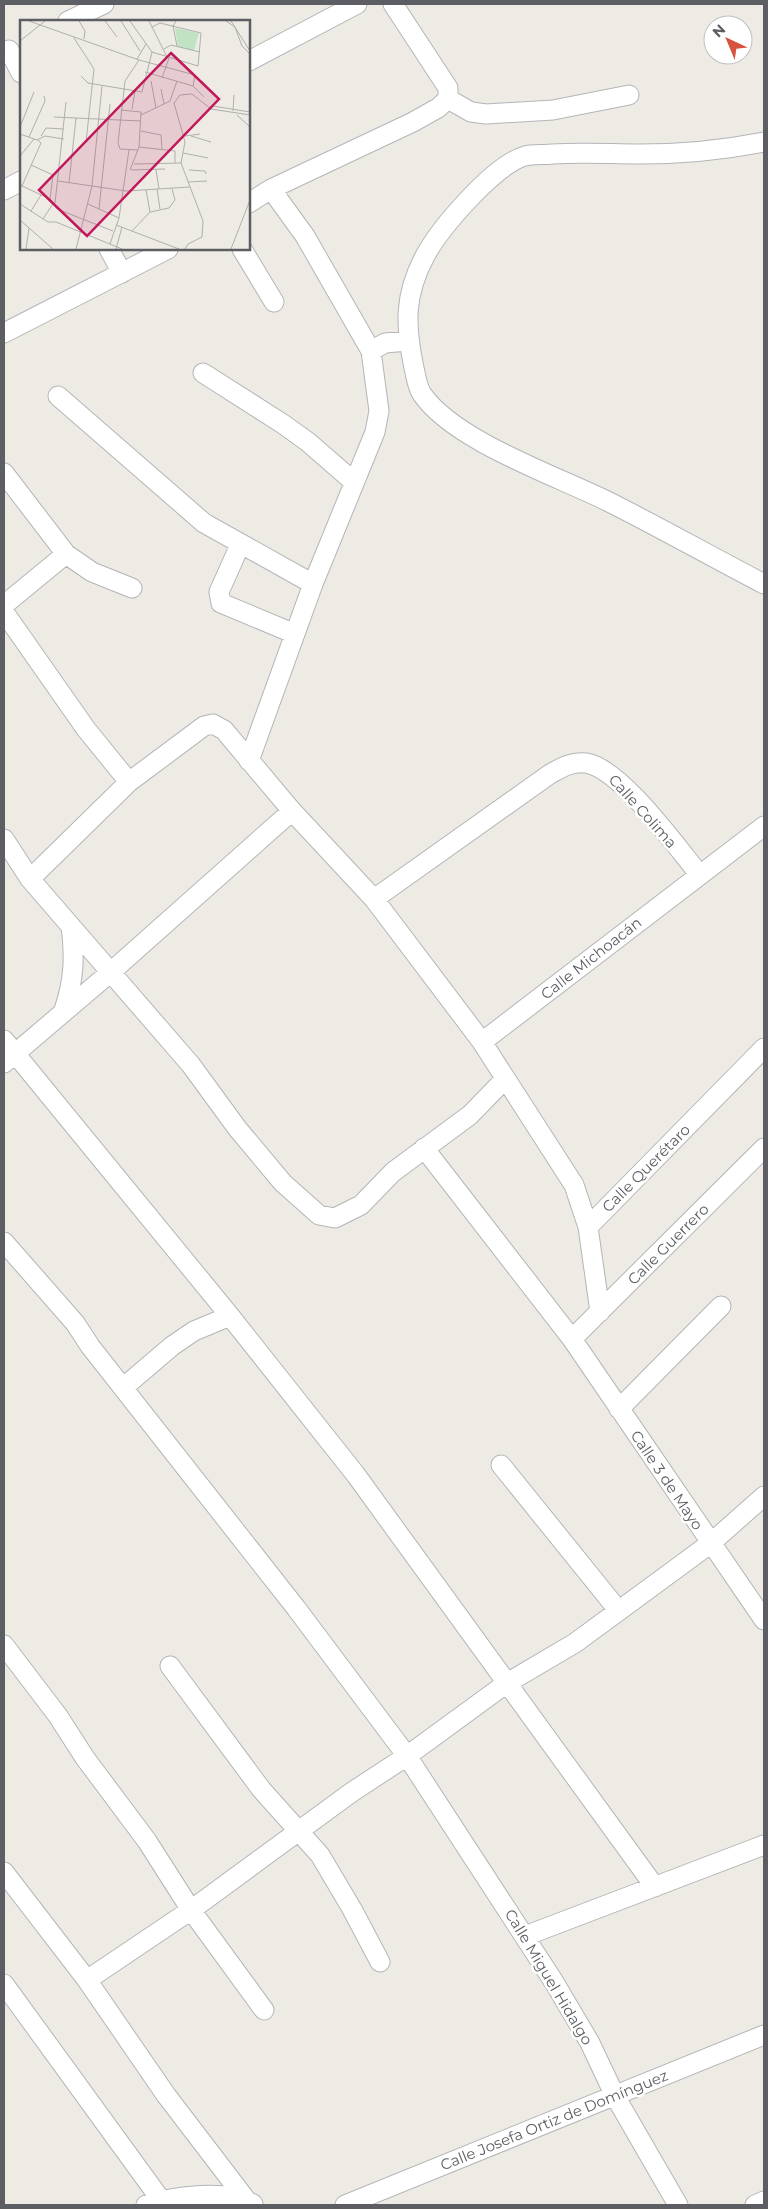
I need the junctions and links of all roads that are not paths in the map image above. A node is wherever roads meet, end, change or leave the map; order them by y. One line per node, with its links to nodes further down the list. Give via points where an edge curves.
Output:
1 (104, 4): 4 (street)
2 (357, 4): 6 (street)
3 (393, 4): 9 (street, via 448,88)
4 (70, 20)
5 (12, 49): 7 (street)
6 (250, 60)
7 (20, 70)
8 (629, 95): 9 (street, via 553,110 486,114 471,112)
9 (448, 99): 12 (street, via 413,122)
10 (764, 142): 21 (street, via 723,150 525,156 503,166 483,183 430,248 414,276)
11 (20, 182): 13 (street)
12 (271, 189): 14 (street); 21 (street)
13 (4, 190)
14 (250, 202)
15 (110, 250): 18 (street)
16 (166, 250): 18 (street)
17 (243, 250): 19 (street)
18 (122, 273): 20 (street)
19 (274, 302)
20 (4, 333)
21 (392, 344): 25 (street, via 375,432); 29 (street, via 420,392 437,412 464,431 524,464 608,501)
22 (202, 372): 25 (street, via 290,428)
23 (58, 396): 26 (street, via 204,523)
24 (4, 473): 27 (street)
25 (354, 482): 28 (street)
26 (240, 545): 28 (street); 33 (street, via 219,592 221,603)
27 (66, 554): 30 (street, via 92,572); 31 (street)
28 (313, 584): 33 (street)
29 (764, 584)
30 (132, 588)
31 (4, 605)
32 (4, 612): 35 (street, via 86,729)
33 (295, 634): 34 (street)
34 (249, 761): 35 (street, via 224,730 213,724 204,726); 36 (street)
35 (129, 782): 40 (street)
36 (292, 811): 41 (street); 43 (street)
37 (764, 826): 39 (street, Calle Michoacán)
38 (4, 839): 40 (street)
39 (699, 874): 41 (street, Calle Colima, via 620,781 601,768 579,762 550,774); 45 (street, Calle Michoacán)
40 (30, 879): 42 (street)
41 (374, 900): 45 (street)
42 (71, 926): 43 (street); 44 (street, via 75,960)
43 (112, 971): 44 (street); 49 (street, via 192,1065 237,1128 283,1183 319,1215 335,1218 361,1205 393,1172)
44 (64, 1010): 47 (street)
45 (482, 1042): 48 (street)
46 (764, 1048): 51 (street, Calle Querétaro)
47 (8, 1052): 55 (street)
48 (505, 1079): 49 (street, via 470,1115); 51 (street, via 574,1185)
49 (424, 1148): 56 (street, Calle 3 de Mayo)
50 (764, 1148): 54 (street, Calle Guerrero)
51 (588, 1227): 54 (street)
52 (4, 1242): 57 (street, Calle Miguel Hidalgo, via 75,1323)
53 (721, 1306): 58 (street)
54 (600, 1312): 56 (street, Calle Guerrero)
55 (230, 1316): 57 (street, via 194,1331); 67 (street, via 356,1475)
56 (572, 1339): 58 (street, Calle 3 de Mayo)
57 (124, 1388): 68 (street, Calle Miguel Hidalgo)
58 (619, 1409): 61 (street, Calle 3 de Mayo)
59 (501, 1465): 62 (street)
60 (764, 1496): 61 (street)
61 (711, 1543): 62 (street); 63 (street, Calle 3 de Mayo)
62 (618, 1610): 67 (street, via 575,1642)
63 (764, 1620)
64 (4, 1645): 66 (street)
65 (170, 1666): 69 (street, via 261,1789)
66 (11, 1668): 73 (street, via 146,1841)
67 (507, 1682): 68 (street); 72 (street)
68 (407, 1756): 69 (street); 74 (street, Calle Miguel Hidalgo)
69 (300, 1832): 73 (street); 75 (street, via 320,1855)
70 (764, 1845): 72 (street)
71 (4, 1872): 76 (street)
72 (655, 1887): 74 (street)
73 (190, 1910): 76 (street); 78 (street)
74 (526, 1936): 80 (street, Calle Miguel Hidalgo, via 590,2044)
75 (380, 1962)
76 (87, 1980): 84 (street, via 166,2095)
77 (4, 1984): 83 (street)
78 (264, 2010)
79 (764, 2035): 80 (street, Calle Josefa Ortiz de Domínguez)
80 (615, 2096): 85 (street, Calle Josefa Ortiz de Domínguez); 86 (street, Calle Miguel Hidalgo)
81 (221, 2201): 83 (street, via 192,2195); 84 (street)
82 (764, 2202): 87 (street)
83 (154, 2203)
84 (250, 2203)
85 (345, 2205)
86 (678, 2205)
87 (755, 2205)

